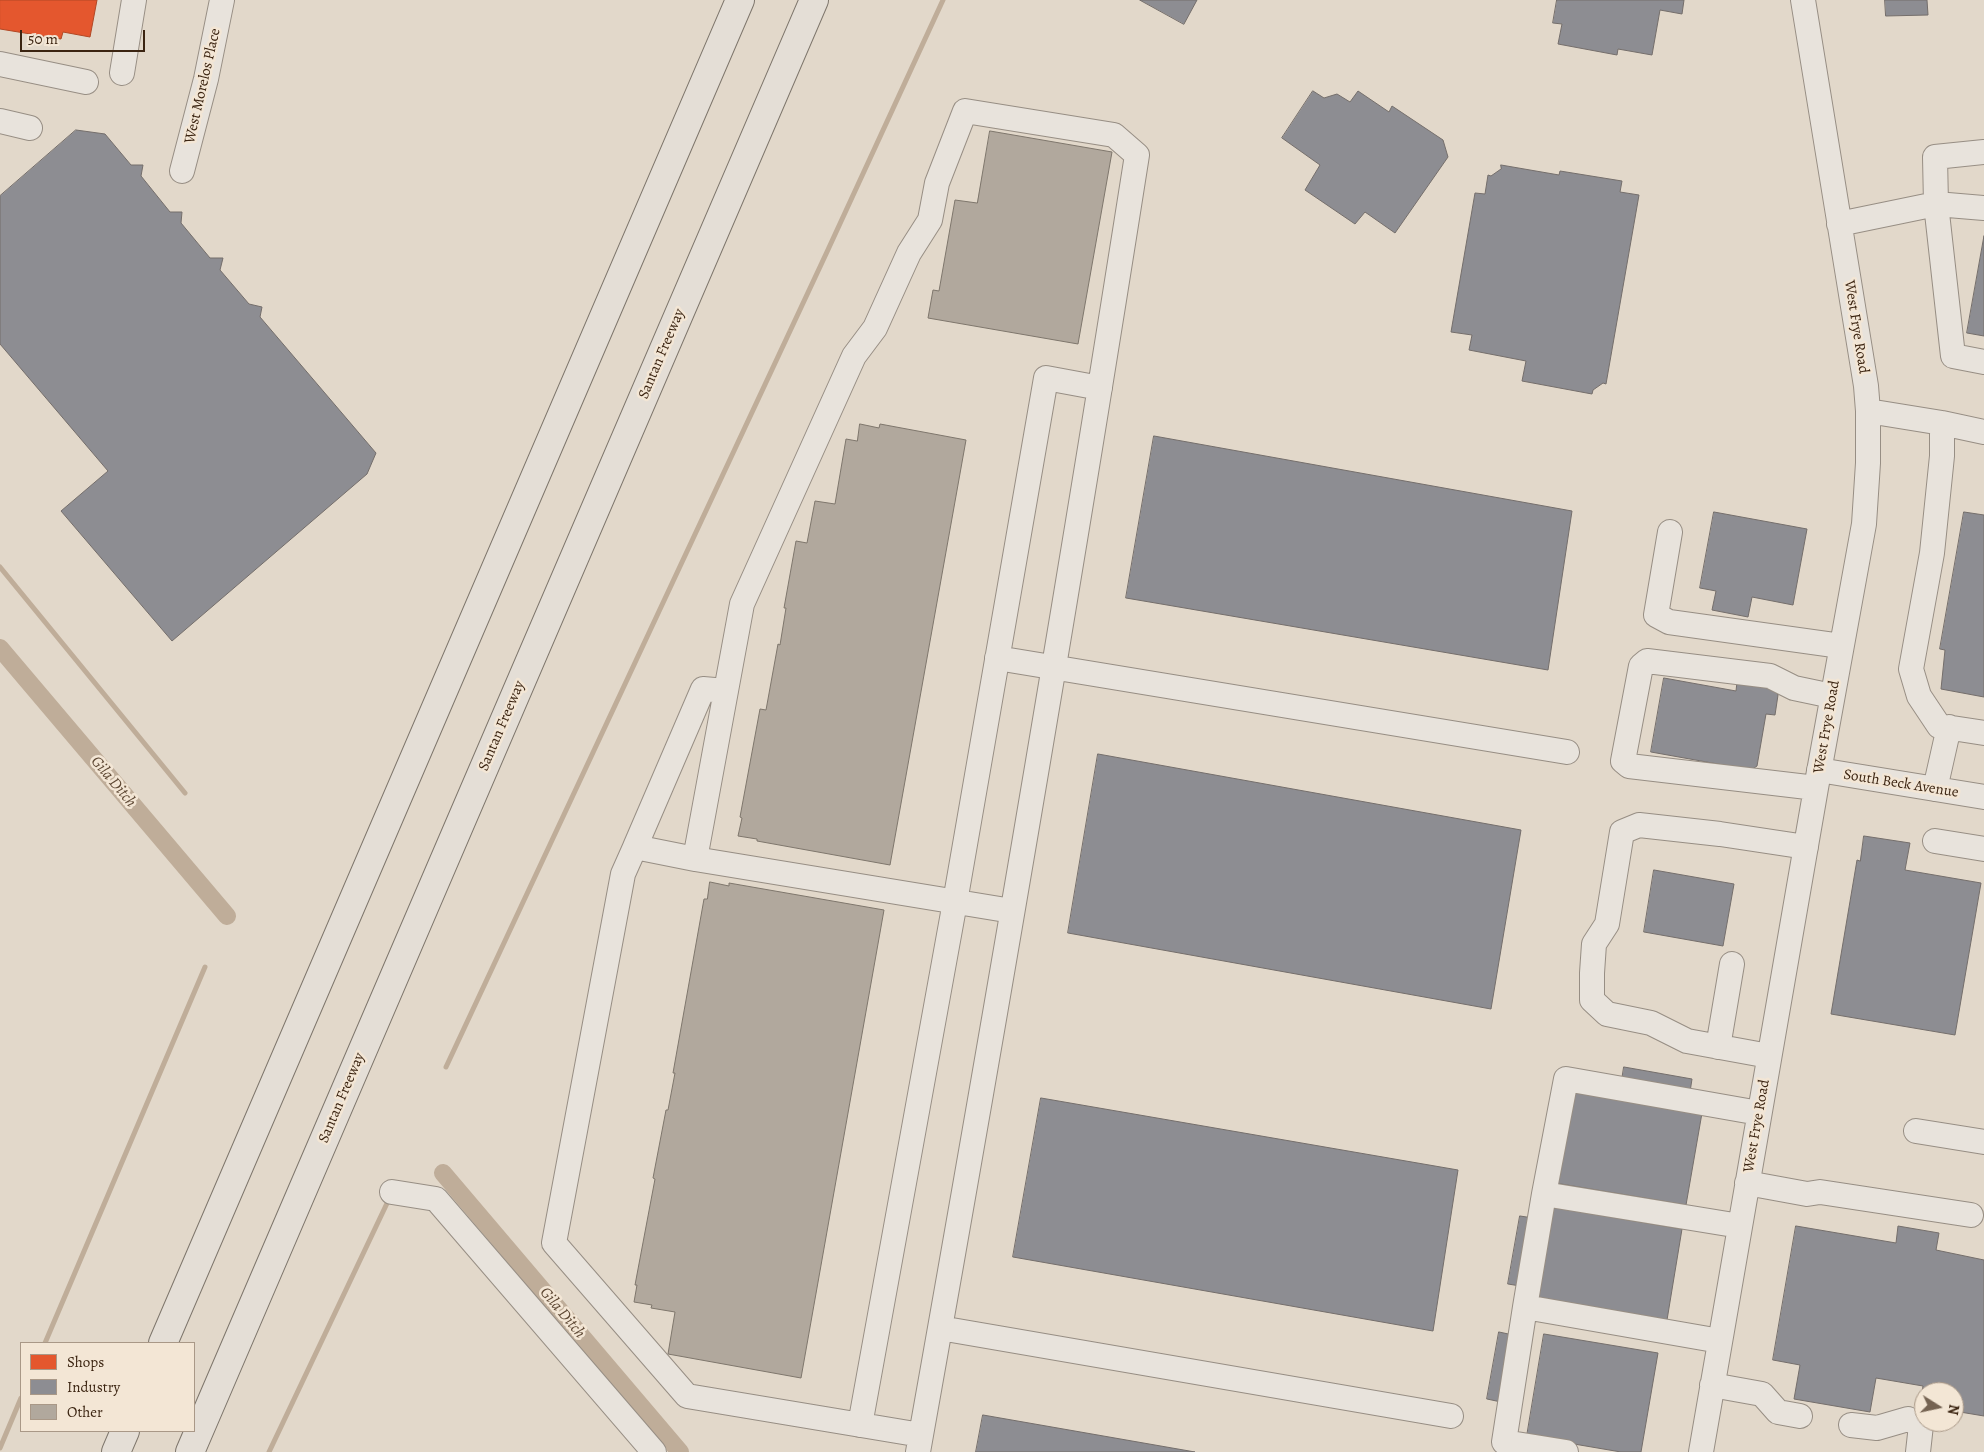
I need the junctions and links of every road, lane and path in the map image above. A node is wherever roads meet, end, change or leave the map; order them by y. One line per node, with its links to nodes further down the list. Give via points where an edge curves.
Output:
1 (134, 0): 7 (street)
2 (222, 0): 12 (street, West Morelos Place)
3 (740, 0): 54 (highway)
4 (814, 0): 64 (highway, Santan Freeway)
5 (1803, 0): 15 (street, West Frye Road)
6 (0, 64): 8 (street)
7 (122, 73)
8 (86, 82)
9 (0, 121): 10 (street)
10 (30, 128)
11 (1984, 152): 13 (street, via 1935,157)
12 (182, 171)
13 (1936, 204): 14 (street); 15 (street); 16 (street, via 1953,356)
14 (1984, 208)
15 (1840, 224): 18 (street, West Frye Road)
16 (1984, 362)
17 (1100, 388): 23 (street, via 1046,378); 24 (street); 25 (street, via 1137,155 1114,135 965,111 937,184 930,220 908,253 875,328 854,356 742,604)
18 (1868, 411): 19 (street); 22 (street, West Frye Road, via 1864,524)
19 (1942, 423): 20 (street); 27 (street, via 1942,456 1932,554 1911,669 1919,696 1939,726)
20 (1984, 432)
21 (1670, 532): 22 (street, via 1656,615 1669,622)
22 (1842, 646): 26 (street, West Frye Road)
23 (997, 658): 24 (street); 38 (street)
24 (1055, 668): 29 (street); 39 (street)
25 (726, 691): 35 (street, via 704,688); 37 (street)
26 (1832, 696): 30 (street, West Frye Road); 30 (street, South Beck Avenue, via 1794,688 1770,676 1647,661 1641,666 1623,760 1629,766)
27 (1949, 727): 28 (street); 31 (street)
28 (1984, 733)
29 (1567, 752)
30 (1817, 779): 31 (street, South Beck Avenue); 34 (street, West Frye Road)
31 (1935, 789): 32 (street, South Beck Avenue)
32 (1984, 797)
33 (1936, 842): 36 (street)
34 (1806, 847): 41 (street, via 1639,825 1622,832 1607,924 1594,944 1592,1000 1607,1014 1651,1023 1687,1041); 42 (street, West Frye Road)
35 (635, 848): 37 (street); 58 (street, via 623,874 554,1243 687,1396)
36 (1984, 849)
37 (695, 858): 38 (street)
38 (955, 902): 39 (street); 58 (street)
39 (1012, 912): 52 (street)
40 (1732, 964): 41 (street)
41 (1718, 1047): 42 (street)
42 (1769, 1056): 43 (street, West Frye Road)
43 (1759, 1113): 46 (street, West Frye Road); 48 (street, via 1566,1079)
44 (1916, 1130): 45 (street)
45 (1984, 1142)
46 (1747, 1183): 49 (street); 50 (street, West Frye Road)
47 (392, 1192): 65 (street, via 436,1199)
48 (1544, 1194): 50 (street); 51 (street)
49 (1971, 1215)
50 (1740, 1226): 53 (street, West Frye Road)
51 (1525, 1308): 53 (street); 62 (street)
52 (940, 1328): 56 (street); 61 (street)
53 (1720, 1341): 55 (street, West Frye Road)
54 (163, 1342)
55 (1712, 1385): 57 (street, via 1762,1394 1778,1412); 67 (street, West Frye Road)
56 (1451, 1416)
57 (1800, 1416)
58 (860, 1425): 61 (street)
59 (1851, 1425): 68 (street, via 1877,1428 1908,1419 1921,1425)
60 (125, 1432): 63 (highway)
61 (919, 1444)
62 (1503, 1447): 66 (street)
63 (116, 1452)
64 (190, 1452)
65 (654, 1452)
66 (1566, 1452)
67 (1704, 1452)
68 (1918, 1452)

